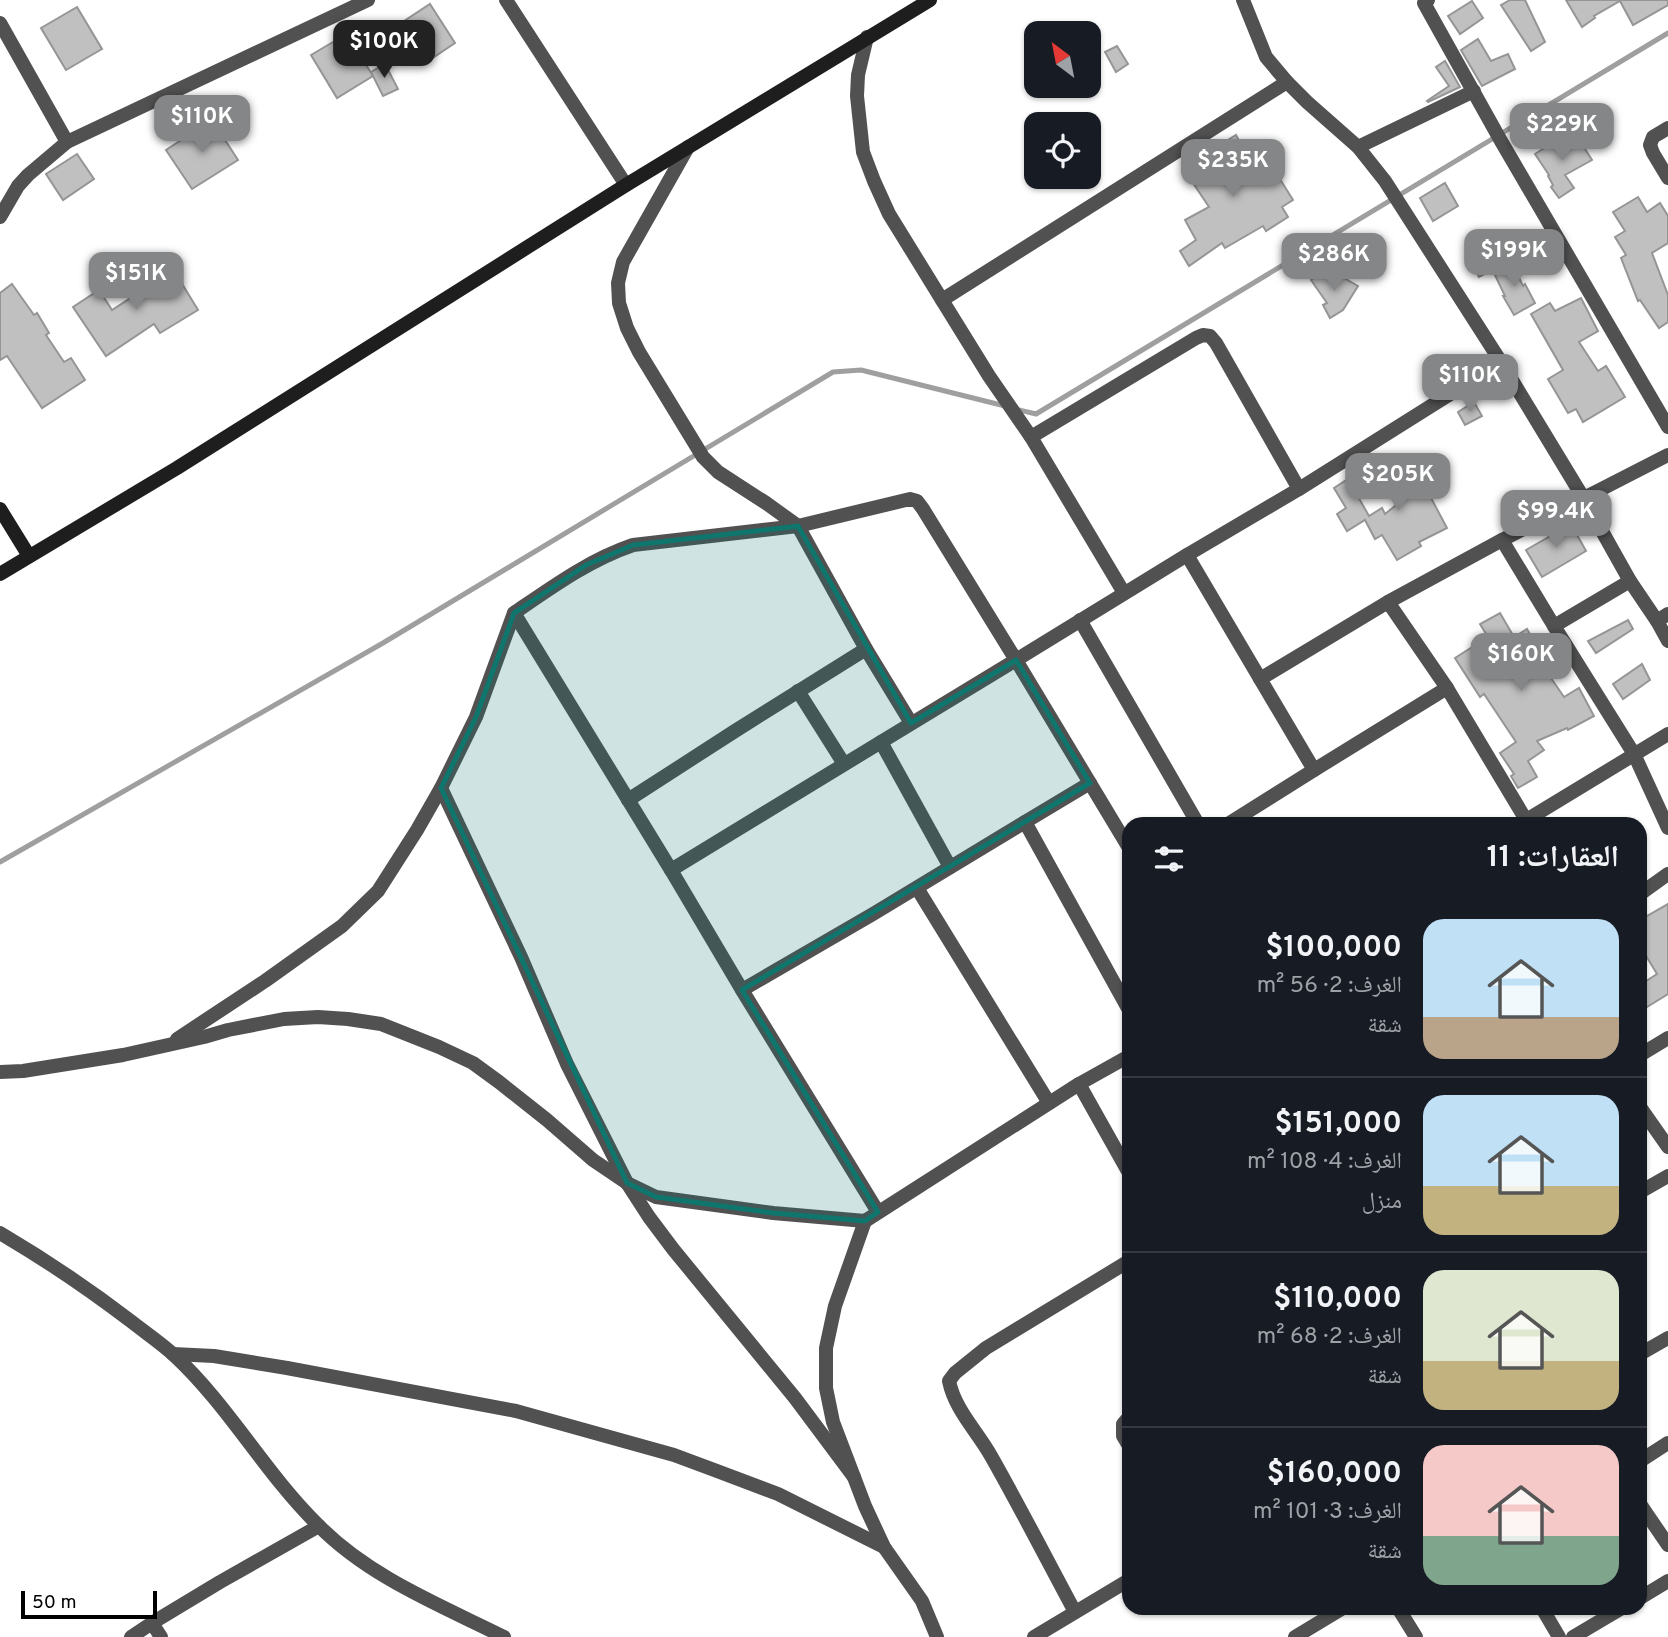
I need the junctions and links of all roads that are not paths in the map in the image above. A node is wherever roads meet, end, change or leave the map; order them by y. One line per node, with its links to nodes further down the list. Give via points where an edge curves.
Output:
1 (506, 0): 15 (street)
2 (930, 0): 7 (street)
3 (1243, 0): 8 (street, via 1266,57)
4 (1425, 1): 9 (street)
5 (362, 2): 11 (street)
6 (0, 23): 11 (street)
7 (867, 37): 12 (street); 17 (street, via 857,96 863,152 890,214)
8 (1287, 82): 13 (street); 17 (street)
9 (1474, 91): 13 (street); 19 (street)
10 (1668, 128): 14 (street, via 1653,137 1650,145)
11 (67, 142): 16 (street, via 27,175)
12 (688, 147): 15 (street); 25 (street, via 623,261 618,283 627,328 703,457)
13 (1358, 147): 18 (street, via 1385,181)
14 (1668, 178)
15 (626, 185): 28 (street)
16 (0, 218)
17 (942, 300): 20 (street)
18 (1501, 362): 22 (street); 23 (street)
19 (1668, 427)
20 (1031, 437): 22 (street, via 1196,338 1210,336); 31 (street)
21 (1668, 455): 23 (street)
22 (1299, 489): 27 (street)
23 (1584, 499): 26 (street); 30 (street)
24 (0, 509): 28 (street)
25 (798, 526): 33 (street, via 633,545 586,565); 38 (street); 39 (street, via 903,500 916,501)
26 (1502, 540): 32 (street); 36 (street)
27 (1187, 555): 31 (street); 40 (street)
28 (29, 556): 29 (street)
29 (0, 574)
30 (1630, 581): 34 (street); 36 (street)
31 (1124, 593): 35 (street)
32 (1388, 602): 40 (street); 41 (street)
33 (514, 613): 50 (street, via 476,717); 51 (street)
34 (1662, 617): 37 (street)
35 (1080, 620): 39 (street); 52 (street)
36 (1554, 626): 46 (street)
37 (1668, 641)
38 (866, 649): 42 (street); 43 (street)
39 (1016, 660): 43 (street); 49 (street)
40 (1260, 679): 48 (street)
41 (1447, 688): 48 (street); 54 (street)
42 (798, 691): 47 (street); 51 (street)
43 (911, 723): 45 (street)
44 (1668, 734): 46 (street)
45 (881, 742): 47 (street); 59 (street)
46 (1634, 754): 55 (street); 57 (street)
47 (844, 764): 60 (street)
48 (1314, 770): 53 (street)
49 (1090, 783): 56 (street); 58 (street)
50 (441, 788): 67 (street, via 378,891 342,926); 77 (street)
51 (628, 800): 60 (street)
52 (1194, 817)
53 (1238, 817)
54 (1520, 817)
55 (1531, 817)
56 (1025, 822): 59 (street); 65 (street)
57 (1668, 828)
58 (1122, 836)
59 (950, 867): 62 (street)
60 (671, 870): 64 (street)
61 (1668, 874): 63 (street)
62 (917, 888): 64 (street); 72 (street)
63 (1647, 889)
64 (742, 990): 79 (street)
65 (1122, 997)
66 (1668, 1038): 68 (street)
67 (167, 1046): 70 (street); 77 (street, via 284,1019 318,1017 381,1024 472,1063)
68 (1647, 1051)
69 (1122, 1060): 71 (street)
70 (0, 1072)
71 (1079, 1084): 72 (street); 75 (street)
72 (1049, 1103): 79 (street)
73 (1647, 1117): 74 (street)
74 (1668, 1147)
75 (1122, 1161)
76 (1668, 1175): 78 (street)
77 (626, 1183): 80 (street, via 656,1197); 88 (street)
78 (1647, 1188)
79 (878, 1212): 80 (street)
80 (865, 1221): 88 (street, via 835,1306 826,1348 826,1388 833,1422)
81 (0, 1233): 85 (street, via 45,1259)
82 (1122, 1265): 96 (street, via 986,1348 949,1381)
83 (1668, 1338): 84 (street)
84 (1647, 1350)
85 (173, 1354): 90 (street); 92 (street, via 287,1368 516,1411 718,1471 778,1494)
86 (1668, 1443): 87 (street)
87 (1647, 1456)
88 (854, 1478): 92 (street)
89 (1647, 1514): 91 (street)
90 (318, 1526): 101 (street); 104 (street, via 360,1560 411,1591)
91 (1668, 1545)
92 (884, 1546): 105 (street, via 922,1601)
93 (1668, 1581): 95 (street)
94 (1122, 1584): 96 (street)
95 (1647, 1594)
96 (1076, 1612): 106 (street)
97 (1331, 1615): 107 (street)
98 (1402, 1615): 108 (street)
99 (1546, 1615): 109 (street)
100 (1610, 1615): 110 (street)
101 (152, 1623): 102 (street); 103 (street)
102 (131, 1637)
103 (161, 1637)
104 (504, 1637)
105 (937, 1637)
106 (1034, 1637)
107 (1295, 1637)
108 (1416, 1637)
109 (1559, 1637)
110 (1573, 1637)

